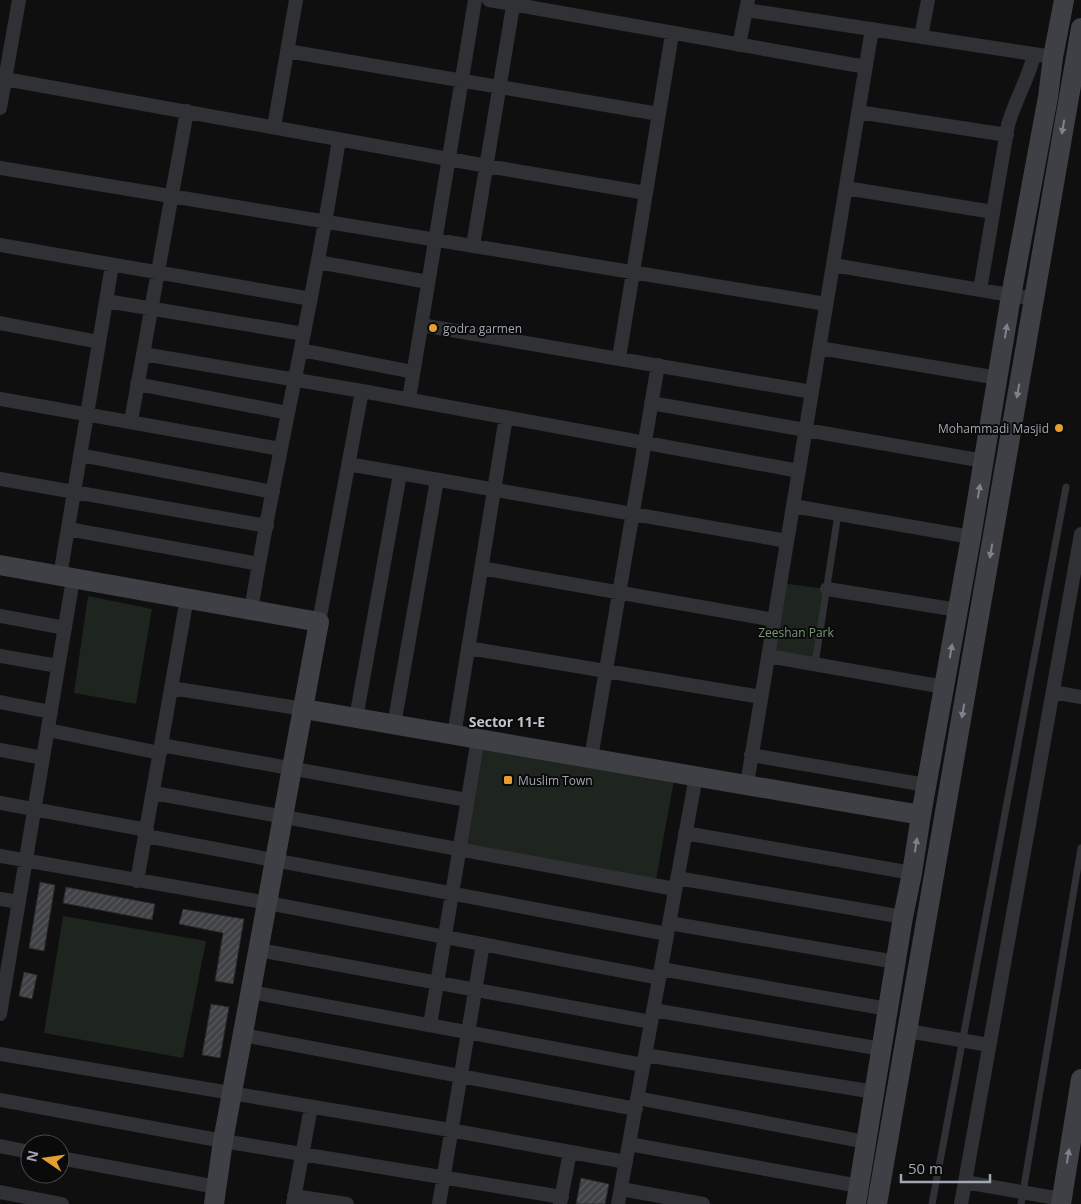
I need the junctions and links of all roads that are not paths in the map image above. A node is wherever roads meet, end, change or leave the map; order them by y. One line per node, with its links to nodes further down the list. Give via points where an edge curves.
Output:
1 (19, 0): 14 (street)
2 (296, 0): 15 (street)
3 (475, 0): 19 (street)
4 (489, 0): 7 (street)
5 (928, 0): 12 (street)
6 (1064, 0): 16 (street)
7 (513, 2): 11 (street); 20 (street)
8 (747, 5): 10 (street); 13 (street)
9 (1081, 28): 22 (street)
10 (872, 29): 12 (street); 17 (street)
11 (672, 34): 13 (street); 26 (street)
12 (921, 37): 16 (street)
13 (739, 45): 17 (street)
14 (5, 50): 18 (street)
15 (288, 51): 19 (street); 27 (street)
16 (1043, 56): 21 (street); 28 (street, via 1012,108)
17 (866, 67): 25 (street)
18 (5, 79): 23 (street); 24 (street)
19 (461, 81): 20 (street); 30 (street)
20 (499, 87): 26 (street); 31 (street)
21 (1048, 97): 22 (street); 48 (street)
22 (1075, 100): 50 (street, one-way to 50)
23 (0, 108)
24 (187, 111): 27 (street); 35 (street)
25 (858, 112): 28 (street); 33 (street)
26 (659, 114): 34 (street)
27 (274, 127): 29 (street)
28 (1007, 135): 36 (street)
29 (339, 139): 30 (street); 37 (street)
30 (448, 159): 31 (street); 38 (street)
31 (487, 166): 34 (street); 40 (street)
32 (0, 168): 35 (street)
33 (846, 188): 36 (street); 43 (street)
34 (646, 193): 45 (street)
35 (171, 196): 37 (street); 44 (street)
36 (993, 212): 47 (street)
37 (326, 222): 38 (street); 41 (street)
38 (435, 240): 40 (street); 46 (street)
39 (0, 245): 42 (street)
40 (474, 246): 45 (street)
41 (318, 262): 46 (street); 49 (street)
42 (112, 265): 44 (street); 51 (street)
43 (833, 265): 47 (street); 52 (street)
44 (158, 272): 49 (street); 53 (street)
45 (633, 272): 52 (street); 61 (street)
46 (428, 282): 55 (street)
47 (980, 290): 48 (street)
48 (1011, 296): 50 (street); 64 (street, one-way to 48)
49 (312, 299): 56 (street)
50 (1034, 299): 175 (street, one-way to 175)
51 (106, 301): 53 (street); 57 (street)
52 (826, 304): 58 (street)
53 (151, 308): 56 (street); 60 (street)
54 (0, 323): 57 (street)
55 (421, 325): 61 (street); 63 (street)
56 (304, 334): 59 (street)
57 (99, 342): 73 (street)
58 (819, 348): 64 (street); 68 (street)
59 (301, 350): 63 (street); 65 (street)
60 (143, 354): 65 (street); 66 (street)
61 (619, 358): 62 (street)
62 (658, 365): 68 (street); 71 (street)
63 (413, 372): 70 (street)
64 (998, 378): 80 (street)
65 (294, 379): 67 (street); 72 (street)
66 (137, 384): 72 (street); 75 (street)
67 (362, 391): 70 (street); 81 (street)
68 (812, 392): 76 (street)
69 (0, 399): 73 (street)
70 (409, 399): 74 (street)
71 (651, 403): 76 (street); 77 (street)
72 (288, 413): 78 (street)
73 (87, 414): 75 (street); 79 (street)
74 (506, 417): 77 (street); 87 (street)
75 (131, 421): 78 (street)
76 (805, 431): 80 (street); 82 (street)
77 (645, 442): 82 (street); 92 (street)
78 (280, 449): 89 (street)
79 (80, 455): 88 (street); 89 (street)
80 (984, 461): 96 (street, one-way to 80)
81 (348, 464): 83 (street); 109 (street)
82 (799, 471): 90 (street)
83 (400, 474): 85 (street); 125 (street)
84 (0, 479): 88 (street)
85 (437, 480): 87 (street); 126 (street)
86 (1066, 487): 178 (lane)
87 (494, 491): 92 (street); 100 (street)
88 (74, 492): 93 (street); 94 (street)
89 (273, 492): 93 (street)
90 (793, 506): 91 (street); 97 (street)
91 (838, 514): 96 (street); 102 (lane)
92 (633, 515): 97 (street); 103 (street)
93 (266, 526): 98 (street)
94 (68, 529): 98 (street); 101 (street)
95 (1081, 534): 119 (street)
96 (971, 537): 106 (street)
97 (787, 541): 108 (street)
98 (259, 564): 105 (street)
99 (0, 565): 101 (street)
100 (481, 568): 103 (street); 111 (street)
101 (66, 578): 104 (street); 110 (street)
102 (827, 589): 106 (street); 114 (lane)
103 (619, 592): 108 (street); 116 (street)
104 (187, 598): 105 (street); 118 (street)
105 (251, 610): 109 (street)
106 (958, 610): 117 (street, one-way to 106)
107 (0, 616): 110 (street)
108 (774, 620): 113 (street)
109 (319, 622): 123 (street)
110 (65, 628): 115 (street)
111 (468, 648): 116 (street); 128 (street)
112 (0, 656): 115 (street)
113 (768, 656): 114 (street); 121 (street)
114 (815, 664): 117 (street)
115 (58, 666): 124 (street)
116 (606, 671): 121 (street); 134 (street)
117 (944, 687): 138 (street)
118 (171, 688): 123 (street); 130 (street)
119 (1053, 692): 120 (street); 179 (street)
120 (1081, 696)
121 (761, 697): 132 (street)
122 (0, 702): 124 (street)
123 (304, 709): 125 (street); 135 (street)
124 (51, 712): 127 (street)
125 (356, 718): 126 (street)
126 (394, 725): 128 (street)
127 (48, 730): 130 (street); 133 (street)
128 (454, 735): 129 (street)
129 (478, 739): 134 (street); 140 (street)
130 (161, 749): 135 (street); 139 (street)
131 (0, 750): 133 (street)
132 (751, 755): 137 (street); 138 (street)
133 (43, 758): 142 (street)
134 (591, 758): 136 (street)
135 (293, 768): 140 (street); 144 (street)
136 (696, 776): 137 (street); 146 (street)
137 (746, 784): 143 (street)
138 (926, 785): 143 (street)
139 (154, 793): 144 (street); 145 (street)
140 (468, 800): 148 (street)
141 (0, 804): 142 (street)
142 (34, 810): 145 (street); 151 (street)
143 (921, 814): 152 (street, one-way to 143)
144 (284, 816): 148 (street); 150 (street)
145 (146, 833): 150 (street); 153 (street)
146 (686, 833): 152 (street); 154 (street)
147 (1081, 848): 206 (lane)
148 (459, 849): 154 (street); 155 (street)
149 (0, 856): 151 (street)
150 (276, 860): 155 (street); 158 (street)
151 (26, 861): 153 (street); 157 (street)
152 (912, 873): 159 (street)
153 (137, 880): 158 (street)
154 (676, 883): 159 (street); 160 (street)
155 (452, 893): 160 (street); 161 (street)
156 (0, 899): 157 (street)
157 (19, 902): 163 (street)
158 (268, 904): 161 (street); 164 (street)
159 (903, 917): 165 (street)
160 (668, 928): 165 (street); 166 (street)
161 (444, 937): 162 (street); 167 (street)
162 (483, 944): 166 (street); 168 (street)
163 (5, 948): 170 (street)
164 (259, 950): 167 (street); 169 (street)
165 (896, 962): 171 (street)
166 (660, 973): 171 (street); 173 (street)
167 (437, 983): 168 (street); 174 (street)
168 (475, 990): 173 (street); 176 (street)
169 (251, 992): 174 (street); 177 (street)
170 (1, 998): 172 (street)
171 (888, 1009): 180 (street)
172 (0, 1014)
173 (652, 1016): 180 (street); 182 (street)
174 (430, 1025): 176 (street)
175 (908, 1031): 178 (street); 215 (street)
176 (468, 1032): 182 (street); 183 (street)
177 (243, 1035): 183 (street); 186 (street)
178 (962, 1041): 179 (street); 216 (lane)
179 (989, 1045): 201 (street)
180 (882, 1050): 185 (street)
181 (0, 1054): 186 (street)
182 (644, 1060): 185 (street); 188 (street)
183 (460, 1076): 188 (street); 190 (street)
184 (1081, 1079): 209 (street, one-way to 184)
185 (875, 1092): 192 (street)
186 (232, 1094): 189 (street); 191 (street)
187 (0, 1100): 191 (street)
188 (637, 1104): 192 (street); 193 (street)
189 (311, 1107): 190 (street); 197 (street)
190 (450, 1130): 196 (street); 200 (street)
191 (223, 1140): 197 (street); 204 (street)
192 (866, 1142): 205 (street)
193 (629, 1144): 199 (street); 205 (street)
194 (0, 1146): 195 (street)
195 (20, 1150)
196 (570, 1152): 199 (street); 208 (street)
197 (302, 1154): 200 (street); 207 (street)
198 (70, 1160): 204 (street)
199 (626, 1162): 202 (street)
200 (443, 1177): 208 (street); 212 (street)
201 (965, 1182): 206 (street); 217 (street)
202 (621, 1189): 213 (street); 214 (street)
203 (0, 1192): 210 (street)
204 (215, 1195)
205 (857, 1195)
206 (1022, 1198): 209 (street)
207 (293, 1200): 211 (street)
208 (561, 1200)
209 (1061, 1202)
210 (62, 1204)
211 (348, 1204)
212 (439, 1204)
213 (618, 1204)
214 (703, 1204)
215 (878, 1204)
216 (932, 1204)
217 (961, 1204)

